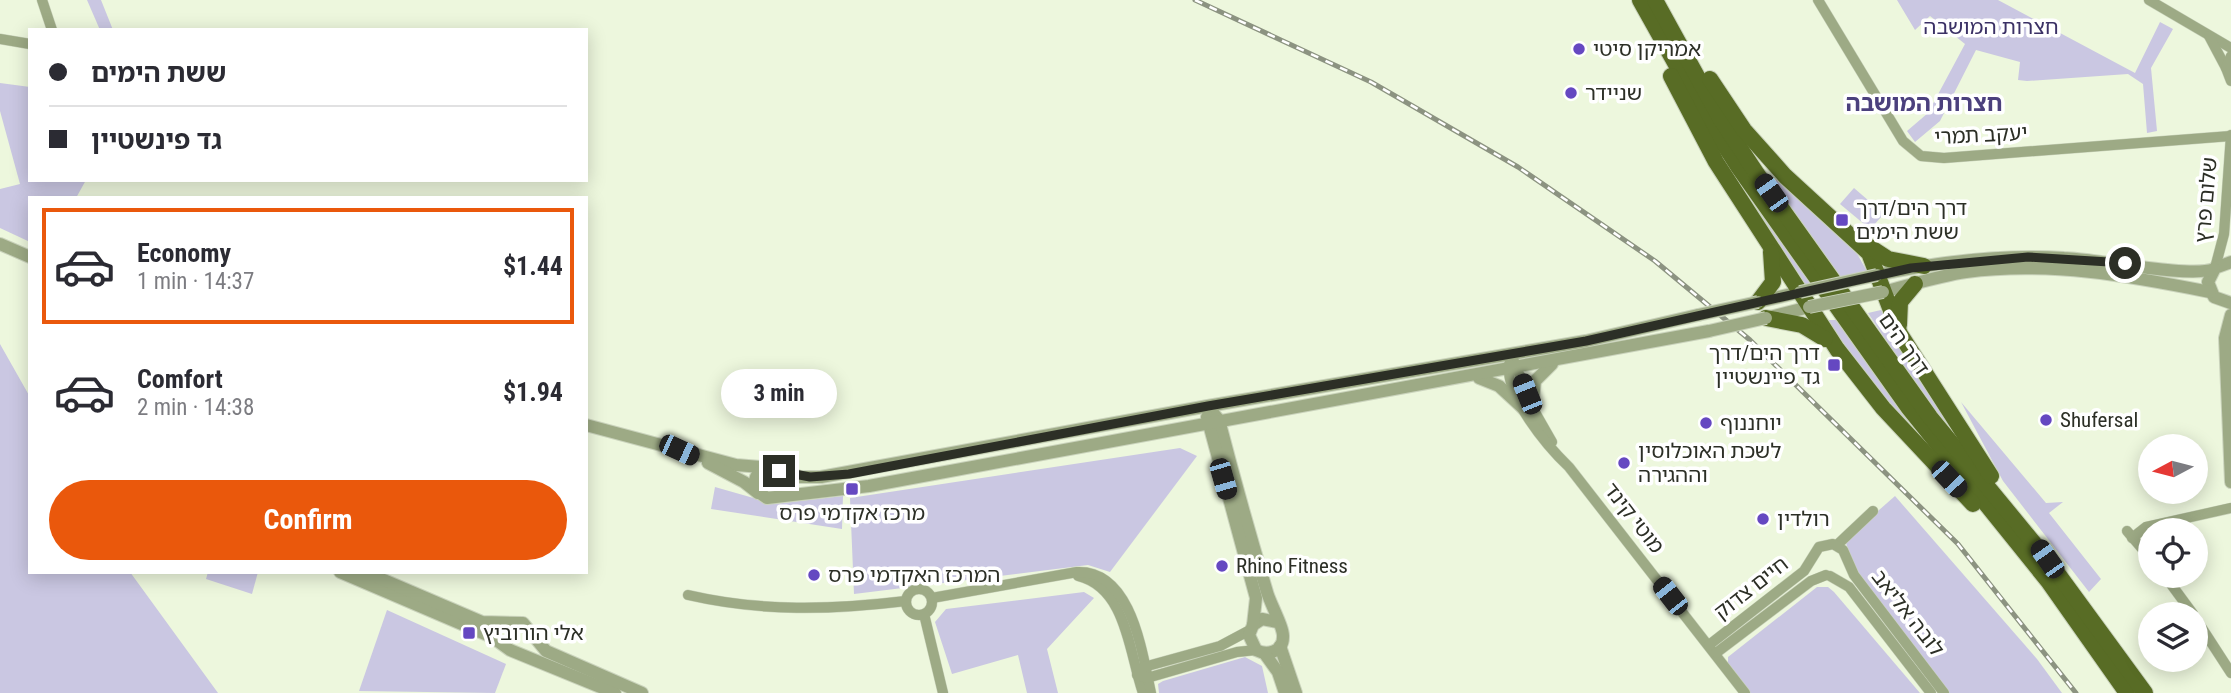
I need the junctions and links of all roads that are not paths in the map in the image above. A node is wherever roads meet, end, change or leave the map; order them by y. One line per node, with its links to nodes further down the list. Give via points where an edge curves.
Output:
1 (42, 0): 7 (street)
2 (1638, 0): 17 (main road, via 1704,142); 64 (main road, דרך הים, via 1747,179 1908,407)
3 (1655, 0): 60 (main road, דרך הים, via 1752,166 1923,408)
4 (1666, 0): 15 (main road, via 1729,110 1785,176)
5 (1818, 0): 14 (street, יעקב תמרי, via 1903,141 1921,156 1951,158)
6 (2149, 0): 8 (street)
7 (51, 28)
8 (2205, 30): 11 (street); 13 (street, via 2218,47)
9 (0, 39): 10 (street)
10 (28, 44)
11 (2231, 48)
12 (2231, 56): 13 (street)
13 (2229, 78)
14 (2231, 136): 22 (street, שלום פרץ, via 2224,234)
15 (1856, 238): 21 (main road, via 1888,259); 23 (main road, via 1869,253)
16 (0, 243): 18 (street)
17 (1770, 246): 25 (main road); 28 (main road, via 1774,277)
18 (28, 256)
19 (2231, 262): 22 (street)
20 (1978, 265): 21 (street); 22 (street, via 2047,257 2194,272); 24 (street); 27 (street, via 2060,268)
21 (1924, 266): 23 (street)
22 (2214, 269): 27 (street, via 2209,279)
23 (1877, 275): 25 (street, bridge); 26 (main road, bridge)
24 (1915, 284): 26 (street); 33 (main road, via 1900,302)
25 (1800, 292): 28 (street); 30 (main road, bridge)
26 (1883, 292): 30 (street, bridge); 33 (main road)
27 (2212, 294): 29 (street); 34 (street)
28 (1758, 302): 36 (street, bridge)
29 (2231, 303)
30 (1810, 307): 32 (street); 35 (main road)
31 (2231, 315): 34 (street)
32 (1766, 318): 35 (main road, via 1802,325); 37 (street, bridge)
33 (1900, 334): 60 (main road)
34 (2225, 338): 49 (street)
35 (1837, 349): 64 (main road, via 1861,382)
36 (1510, 355): 38 (street, מוטי קינד); 40 (street)
37 (1558, 361): 38 (street); 41 (street, via 1535,381)
38 (1513, 369): 39 (street); 41 (street, מוטי קינד)
39 (1471, 377): 41 (street, via 1494,383); 42 (street)
40 (1208, 406): 43 (street); 48 (street, via 849,474 810,477)
41 (1528, 408): 76 (street, מוטי קינד, via 1546,443)
42 (1237, 418): 43 (street); 47 (street)
43 (1213, 421): 45 (street); 47 (street)
44 (588, 426): 46 (street)
45 (1170, 430): 47 (street, via 1200,433); 51 (street, via 869,486)
46 (679, 450): 48 (street); 50 (street)
47 (1221, 451): 69 (street); 71 (street, via 1256,598)
48 (773, 469): 50 (street, via 755,477); 51 (street, via 785,485)
49 (2231, 482)
50 (760, 495): 51 (street)
51 (776, 497)
52 (2231, 508): 54 (street)
53 (1873, 511): 57 (street)
54 (2186, 518)
55 (2138, 530): 56 (street, via 2129,534)
56 (2138, 544)
57 (1837, 545): 58 (street); 59 (street, via 1823,545)
58 (1845, 555): 63 (street, via 1843,569); 90 (street, לובה אליאב, via 1856,577)
59 (1813, 559): 63 (street, via 1818,570); 76 (street, חיים צדוק)
60 (2047, 559): 92 (main road, דרך הים)
61 (345, 574): 74 (street)
62 (370, 574): 70 (street, via 482,622)
63 (1828, 576): 76 (street, חיים צדוק, via 1811,581); 89 (street, לובה אליאב, via 1849,587)
64 (2048, 582): 91 (main road, דרך הים)
65 (688, 595): 67 (street, via 747,606 810,610)
66 (932, 598): 67 (street, via 919,589 909,593); 68 (street, via 932,607); 79 (street, via 1060,574 1091,573 1117,591 1128,612)
67 (906, 601): 68 (street, via 911,612)
68 (924, 614): 83 (street)
69 (1277, 622): 71 (street, via 1262,619); 75 (street, via 1284,636)
70 (509, 624): 72 (street, via 523,623); 74 (street, via 502,634)
71 (1252, 627): 78 (street, via 1250,641); 79 (street, via 1220,646)
72 (531, 633): 77 (street, via 529,645); 82 (street, via 554,655)
73 (2208, 637): 80 (street)
74 (504, 644): 77 (street)
75 (1280, 646): 78 (street); 87 (street)
76 (1713, 649): 88 (street, מוטי קינד)
77 (519, 651): 81 (street)
78 (1260, 652): 79 (street, via 1237,652); 86 (street, via 1278,672)
79 (1143, 673): 84 (street); 85 (street)
80 (2231, 673)
81 (615, 693)
82 (642, 693)
83 (943, 693)
84 (1143, 693)
85 (1151, 693)
86 (1285, 693)
87 (1296, 693)
88 (1745, 693)
89 (1931, 693)
90 (1944, 693)
91 (2127, 693)
92 (2145, 693)

